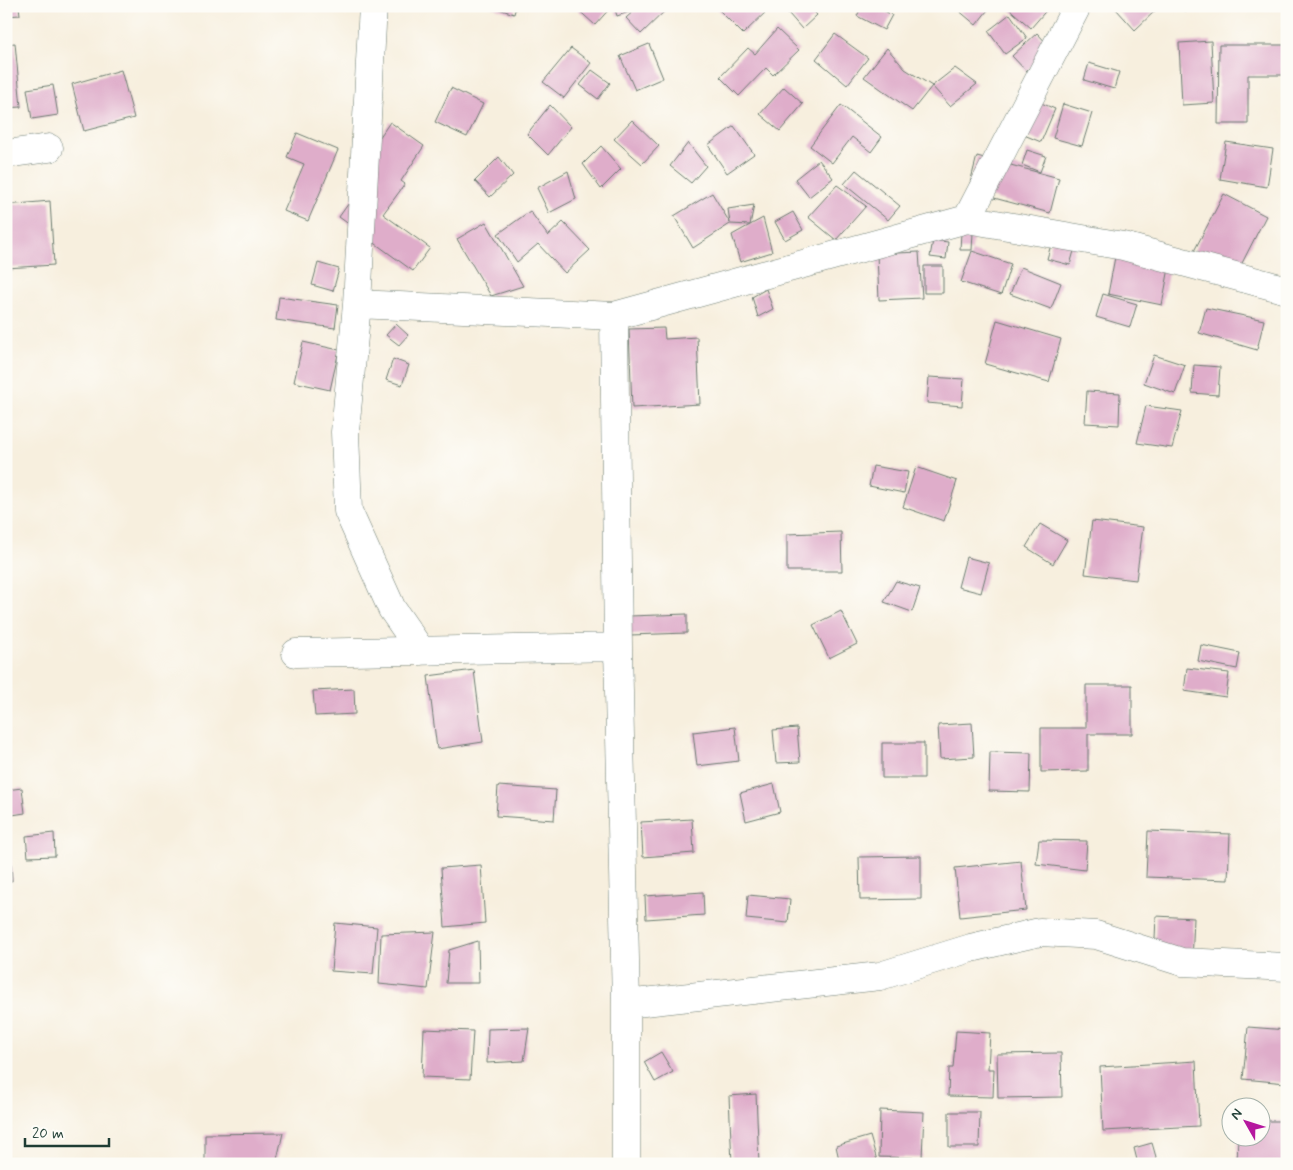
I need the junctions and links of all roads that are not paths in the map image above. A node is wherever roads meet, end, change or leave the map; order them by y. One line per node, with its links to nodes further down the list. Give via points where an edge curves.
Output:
1 (373, 6): 7 (street)
2 (1076, 6): 5 (street)
3 (49, 148): 4 (street)
4 (6, 154)
5 (966, 219): 6 (street, via 1123,246); 8 (street)
6 (1287, 290)
7 (357, 304): 8 (street); 10 (street, via 345,432 348,510 392,609)
8 (614, 316): 9 (street)
9 (618, 647): 10 (street); 13 (street)
10 (421, 651): 11 (street)
11 (296, 653)
12 (1287, 966): 13 (street, via 1182,962 1096,936 1040,932 971,948 880,976)
13 (626, 1004): 14 (street)
14 (626, 1164)

